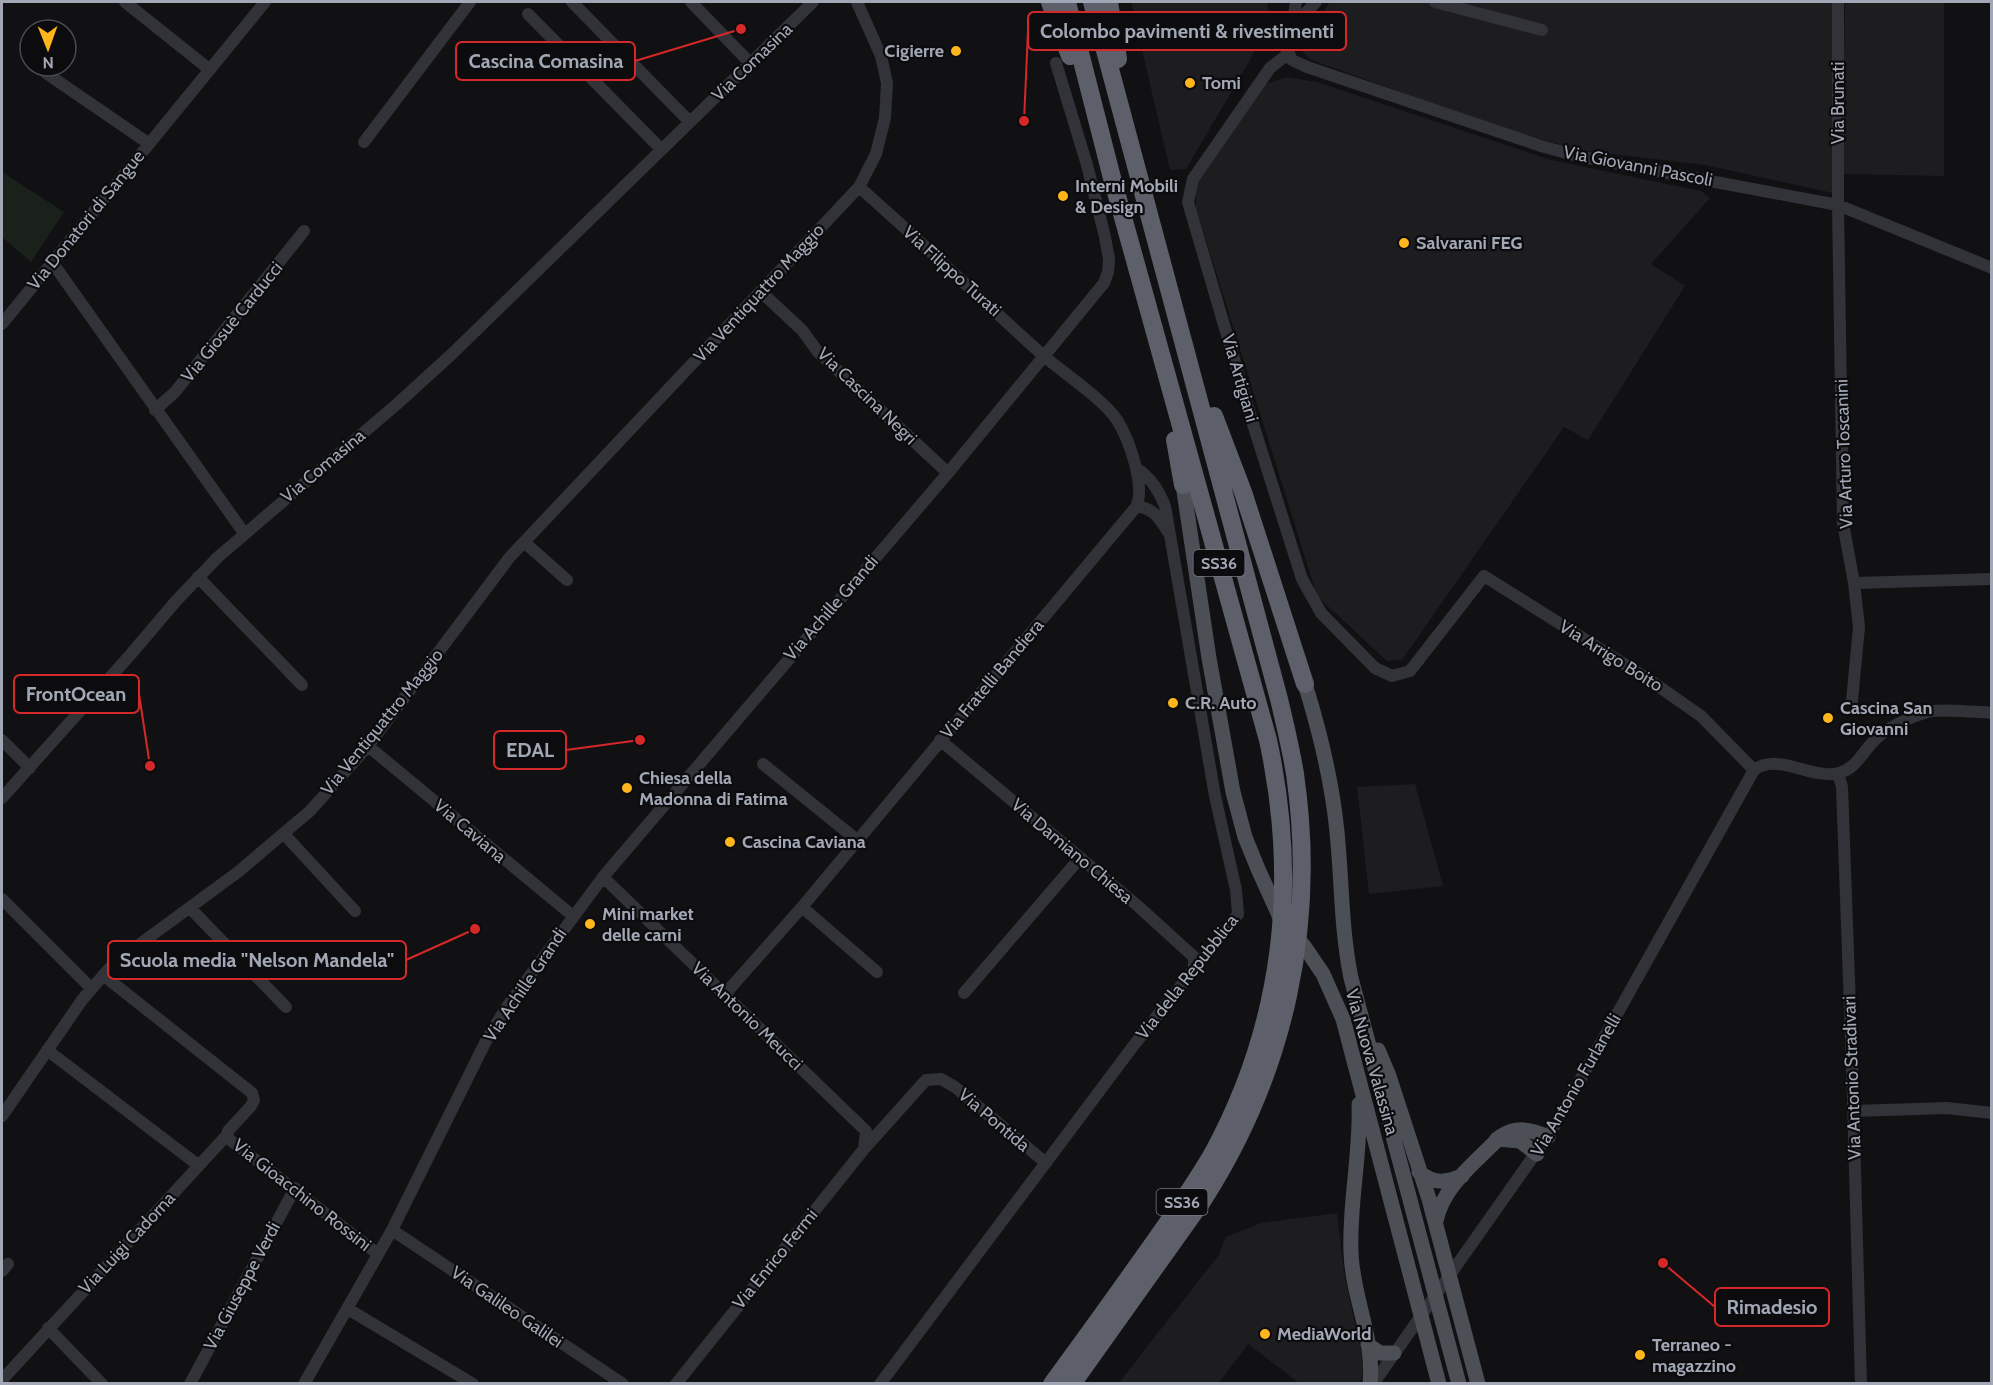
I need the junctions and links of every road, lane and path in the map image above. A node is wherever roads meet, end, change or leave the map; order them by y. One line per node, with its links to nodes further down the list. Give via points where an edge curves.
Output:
1 (125, 2): 22 (street)
2 (265, 2): 22 (street, Via Donatori di Sangue)
3 (470, 2): 26 (street)
4 (572, 2): 24 (street)
5 (691, 2): 21 (street)
6 (813, 2): 21 (street, Via Comasina)
7 (857, 2): 30 (street, Via Ventiquattro Maggio, via 881,56 887,83 885,118 876,154)
8 (1050, 2): 29 (highway, via 1101,158)
9 (1067, 2): 29 (highway, SS36)
10 (1092, 2): 25 (highway, SS36)
11 (1109, 2): 25 (highway)
12 (1296, 2): 17 (street)
13 (1316, 2): 17 (street, via 1303,16)
14 (1435, 2): 18 (street)
15 (1838, 2): 31 (street, Via Brunati)
16 (528, 14): 28 (street)
17 (1293, 20): 19 (street, via 1286,42)
18 (1542, 30)
19 (1288, 54): 31 (street, Via Giovanni Pascoli, via 1307,67 1577,156); 52 (street, Via Artigiani, via 1270,68 1193,179 1188,202 1302,579 1321,613 1375,668 1392,676)
20 (1056, 63): 39 (street, Via Achille Grandi, via 1087,165 1109,259 1108,272 1098,293)
21 (751, 64): 24 (street, Via Comasina)
22 (209, 69): 27 (street, Via Donatori di Sangue)
23 (54, 78): 27 (street, Via Donatori di Sangue)
24 (690, 122): 28 (street, Via Comasina)
25 (1126, 126): 38 (highway, SS36)
26 (364, 142)
27 (148, 143): 33 (street, Via Donatori di Sangue)
28 (661, 149): 45 (street, Via Comasina, via 453,353)
29 (1111, 174): 37 (highway, SS36)
30 (859, 187): 35 (street, Via Ventiquattro Maggio); 39 (street, Via Filippo Turati)
31 (1838, 205): 34 (street, Via Giovanni Pascoli); 51 (street, Via Arturo Toscanini, via 1843,522)
32 (304, 231): 40 (street, Via Giosuè Carducci, via 182,384)
33 (52, 262): 36 (street, Via Donatori di Sangue); 40 (street)
34 (1992, 268)
35 (761, 292): 42 (street, Via Cascina Negri, via 802,330 818,352); 47 (street, Via Ventiquattro Maggio)
36 (3, 318)
37 (1152, 318): 43 (highway, SS36); 80 (highway, SS36, via 1268,740 1284,859)
38 (1180, 331): 53 (highway, SS36, via 1243,492); 80 (highway, SS36, via 1291,752 1298,805 1301,889 1296,955)
39 (1045, 356): 41 (street, via 1111,412); 42 (street, Via Achille Grandi)
40 (155, 410): 45 (street)
41 (1136, 468): 44 (street, via 1140,496); 46 (street, Via della Repubblica, via 1159,491)
42 (948, 472): 68 (street, Via Achille Grandi)
43 (1183, 485): 84 (main road, Via Nuova Valassina / SS36, via 1209,658 1245,837 1282,922 1304,946 1333,994)
44 (1136, 507): 46 (street, via 1143,506 1156,514); 58 (street, Via Fratelli Bandiera)
45 (244, 533): 48 (street, Via Comasina)
46 (1171, 537): 74 (street, Via della Repubblica, via 1215,796 1239,908 1236,918)
47 (524, 542): 49 (street); 59 (street, Via Ventiquattro Maggio)
48 (198, 577): 54 (street); 61 (street, Via Comasina)
49 (567, 579)
50 (1992, 579): 51 (street)
51 (1854, 583): 55 (street, Via Arturo Toscanini, via 1859,627)
52 (1410, 671): 62 (street, Via Arrigo Boito, via 1484,576 1701,716)
53 (1305, 684): 82 (main road, Via Nuova Valassina / SS36, via 1329,775 1347,956)
54 (302, 686)
55 (1852, 701)
56 (1992, 712): 63 (street, via 1929,712 1876,738 1849,770)
57 (2, 740): 61 (street)
58 (940, 740): 66 (street, Via Fratelli Bandiera); 67 (street, Via Damiano Chiesa)
59 (368, 746): 65 (street, Via Ventiquattro Maggio); 73 (street, Via Caviana)
60 (763, 764): 66 (street)
61 (30, 768): 64 (street, Via Comasina)
62 (1754, 770): 63 (street, via 1777,764 1826,775); 89 (street, Via Antonio Furlanelli)
63 (1838, 773): 85 (street, Via Antonio Stradivari, via 1842,787)
64 (2, 798)
65 (284, 834): 71 (street, Via Ventiquattro Maggio); 72 (street)
66 (857, 840): 70 (street, Via Fratelli Bandiera)
67 (1080, 858): 74 (street, Via Damiano Chiesa, via 1194,957); 78 (street)
68 (603, 877): 73 (street, Via Achille Grandi); 79 (street, Via Antonio Meucci)
69 (2, 900): 77 (street)
70 (802, 907): 75 (street); 79 (street, Via Fratelli Bandiera)
71 (190, 908): 76 (street, Via Ventiquattro Maggio); 81 (street)
72 (355, 911)
73 (573, 916): 99 (street, Via Achille Grandi, via 486,1041)
74 (1194, 968): 93 (street, Via della Repubblica)
75 (877, 972)
76 (103, 975): 77 (street, Via Ventiquattro Maggio); 88 (street, Via Luigi Cadorna, via 252,1093 251,1106)
77 (91, 988): 83 (street, Via Ventiquattro Maggio)
78 (964, 993)
79 (725, 994): 91 (street, Via Antonio Meucci, via 866,1131)
80 (1279, 1001): 113 (highway, SS36, via 1213,1153 1168,1223); 114 (highway, SS36, via 1278,1040 1253,1108 1220,1174)
81 (286, 1007)
82 (1361, 1010): 95 (main road, via 1389,1076); 117 (main road, Via Nuova Valassina / SS36)
83 (47, 1050): 87 (street, Via Ventiquattro Maggio); 94 (street)
84 (1358, 1077): 103 (main road, via 1359,1146 1351,1251); 116 (main road, Via Nuova Valassina / SS36)
85 (1854, 1111): 86 (street, via 1947,1108); 119 (street, Via Antonio Stradivari)
86 (1992, 1113)
87 (2, 1116)
88 (227, 1135): 94 (street, Via Luigi Cadorna); 97 (street, Via Gioacchino Rossini)
89 (1548, 1137): 90 (main road, via 1519,1129); 92 (street, Via Antonio Furlanelli)
90 (1497, 1139): 92 (main road, via 1520,1141); 96 (main road)
91 (864, 1149): 93 (street, Via Pontida, via 926,1080 941,1079); 111 (street, Via Enrico Fermi)
92 (1537, 1154): 104 (street, Via Antonio Furlanelli)
93 (1046, 1163): 112 (street, Via della Repubblica)
94 (198, 1165): 102 (street, Via Luigi Cadorna)
95 (1419, 1172): 96 (main road, via 1443,1183); 98 (main road)
96 (1462, 1176): 98 (main road, via 1440,1206)
97 (295, 1188): 100 (street, Via Gioacchino Rossini); 107 (street, Via Giuseppe Verdi)
98 (1436, 1224): 118 (main road)
99 (392, 1230): 100 (street, Via Achille Grandi); 110 (street, Via Galileo Galilei)
100 (378, 1254): 101 (street, Via Achille Grandi)
101 (348, 1309): 108 (street, Via Achille Grandi); 109 (street)
102 (48, 1328): 105 (street, Via Luigi Cadorna); 106 (street)
103 (1368, 1345): 104 (main road); 115 (main road)
104 (1391, 1357): 115 (street, Via Antonio Furlanelli)
105 (2, 1380)
106 (102, 1383)
107 (190, 1383)
108 (307, 1383)
109 (473, 1383)
110 (623, 1383)
111 (675, 1383)
112 (880, 1383)
113 (1052, 1383)
114 (1072, 1383)
115 (1372, 1383)
116 (1439, 1383)
117 (1459, 1383)
118 (1478, 1383)
119 (1861, 1383)

